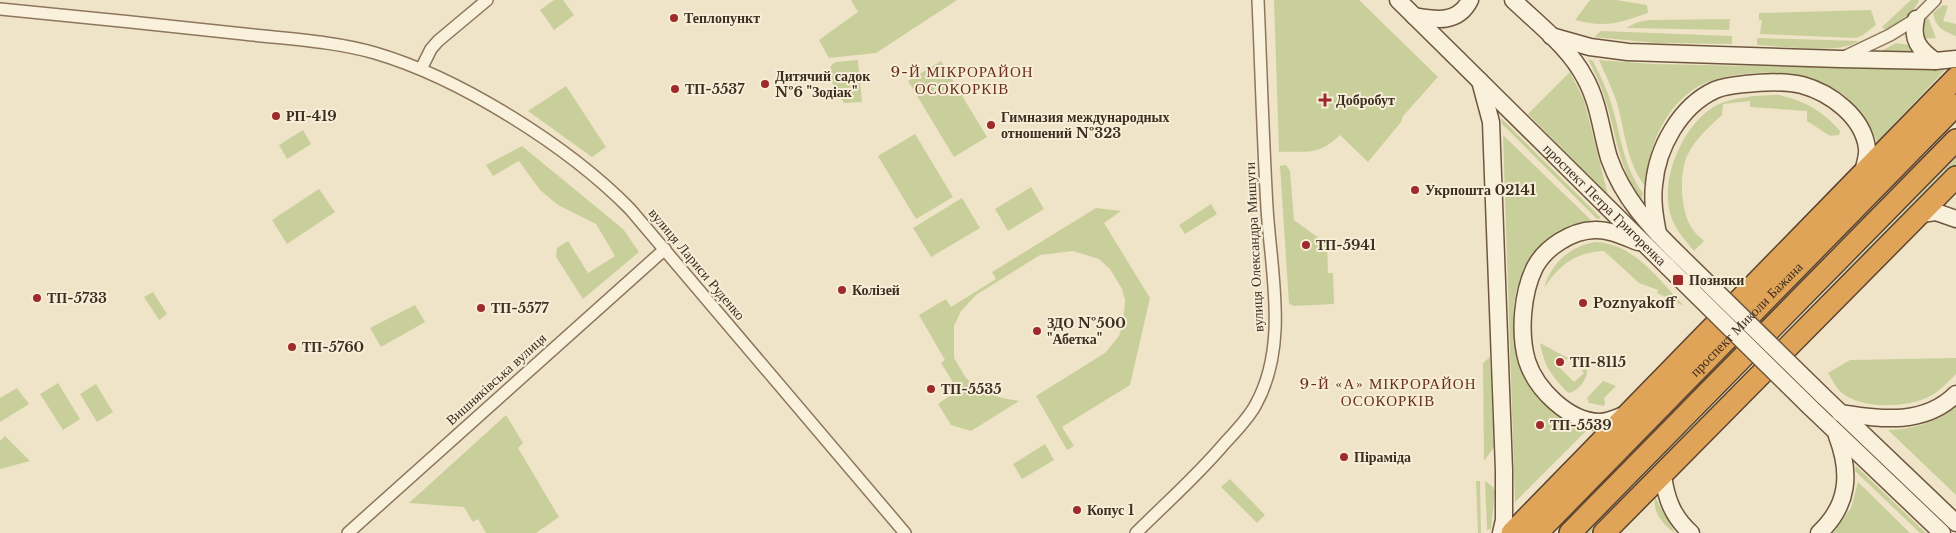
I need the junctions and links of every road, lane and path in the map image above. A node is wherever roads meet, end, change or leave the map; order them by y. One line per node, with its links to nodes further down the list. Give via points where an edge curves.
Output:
1 (487, 0): 11 (street)
2 (1258, 0): 36 (street, вулиця Олександра Мишуги, via 1267,210 1276,314 1270,360 1262,390 1247,418 1210,460)
3 (1398, 0): 8 (main road, проспект Петра Григоренка)
4 (1470, 0): 8 (main road, via 1464,10 1447,20)
5 (1513, 0): 10 (main road, проспект Петра Григоренка)
6 (1935, 0): 9 (street)
7 (0, 9): 15 (street, вулиця Лариси Руденко, via 293,40 373,52)
8 (1414, 16): 18 (main road, проспект Петра Григоренка)
9 (1916, 19): 12 (street); 14 (main road, via 1915,39 1923,52)
10 (1551, 36): 12 (main road, via 1590,47 1628,52); 25 (main road, проспект Петра Григоренка, via 1584,76 1594,98 1614,173 1631,202)
11 (438, 41): 15 (street); 16 (street, via 434,61)
12 (1840, 59): 14 (main road)
13 (1956, 59): 14 (main road)
14 (1935, 60)
15 (421, 69): 16 (street, вулиця Лариси Руденко)
16 (438, 77): 27 (street, вулиця Лариси Руденко, via 505,114 585,168 617,196)
17 (1956, 78): 21 (highway)
18 (1480, 81): 26 (main road, проспект Петра Григоренка); 37 (main road, via 1491,122 1504,470)
19 (1956, 105): 39 (highway, проспект Миколи Бажана)
20 (1956, 140): 40 (highway, проспект Миколи Бажана)
21 (1862, 174): 25 (main road, via 1867,152 1864,136 1858,124 1836,102 1803,86 1787,83 1758,82 1717,89 1695,103 1685,114 1660,156 1654,192); 29 (highway)
22 (1956, 177): 23 (highway)
23 (1920, 214): 24 (main road, via 1936,212); 32 (highway)
24 (1956, 219)
25 (1658, 234): 30 (main road, проспект Петра Григоренка, bridge)
26 (1645, 245): 29 (main road, via 1596,230 1579,232 1562,240 1546,252 1535,267 1524,318 1528,361 1534,376 1561,407 1583,419 1600,422); 31 (main road, проспект Петра Григоренка, bridge)
27 (665, 249): 34 (street, Вишняківська вулиця); 35 (street, вулиця Лариси Руденко)
28 (1956, 394): 30 (main road, via 1936,410 1906,418)
29 (1634, 410): 38 (highway)
30 (1840, 413): 33 (main road, проспект Петра Григоренка)
31 (1836, 432): 43 (main road, via 1844,452 1844,495 1830,523); 44 (main road, проспект Петра Григоренка)
32 (1663, 475): 41 (highway); 42 (main road, via 1672,510)
33 (1956, 523)
34 (348, 533)
35 (905, 533)
36 (1136, 533)
37 (1501, 533)
38 (1512, 533)
39 (1536, 533)
40 (1570, 533)
41 (1604, 533)
42 (1690, 533)
43 (1819, 533)
44 (1942, 533)

